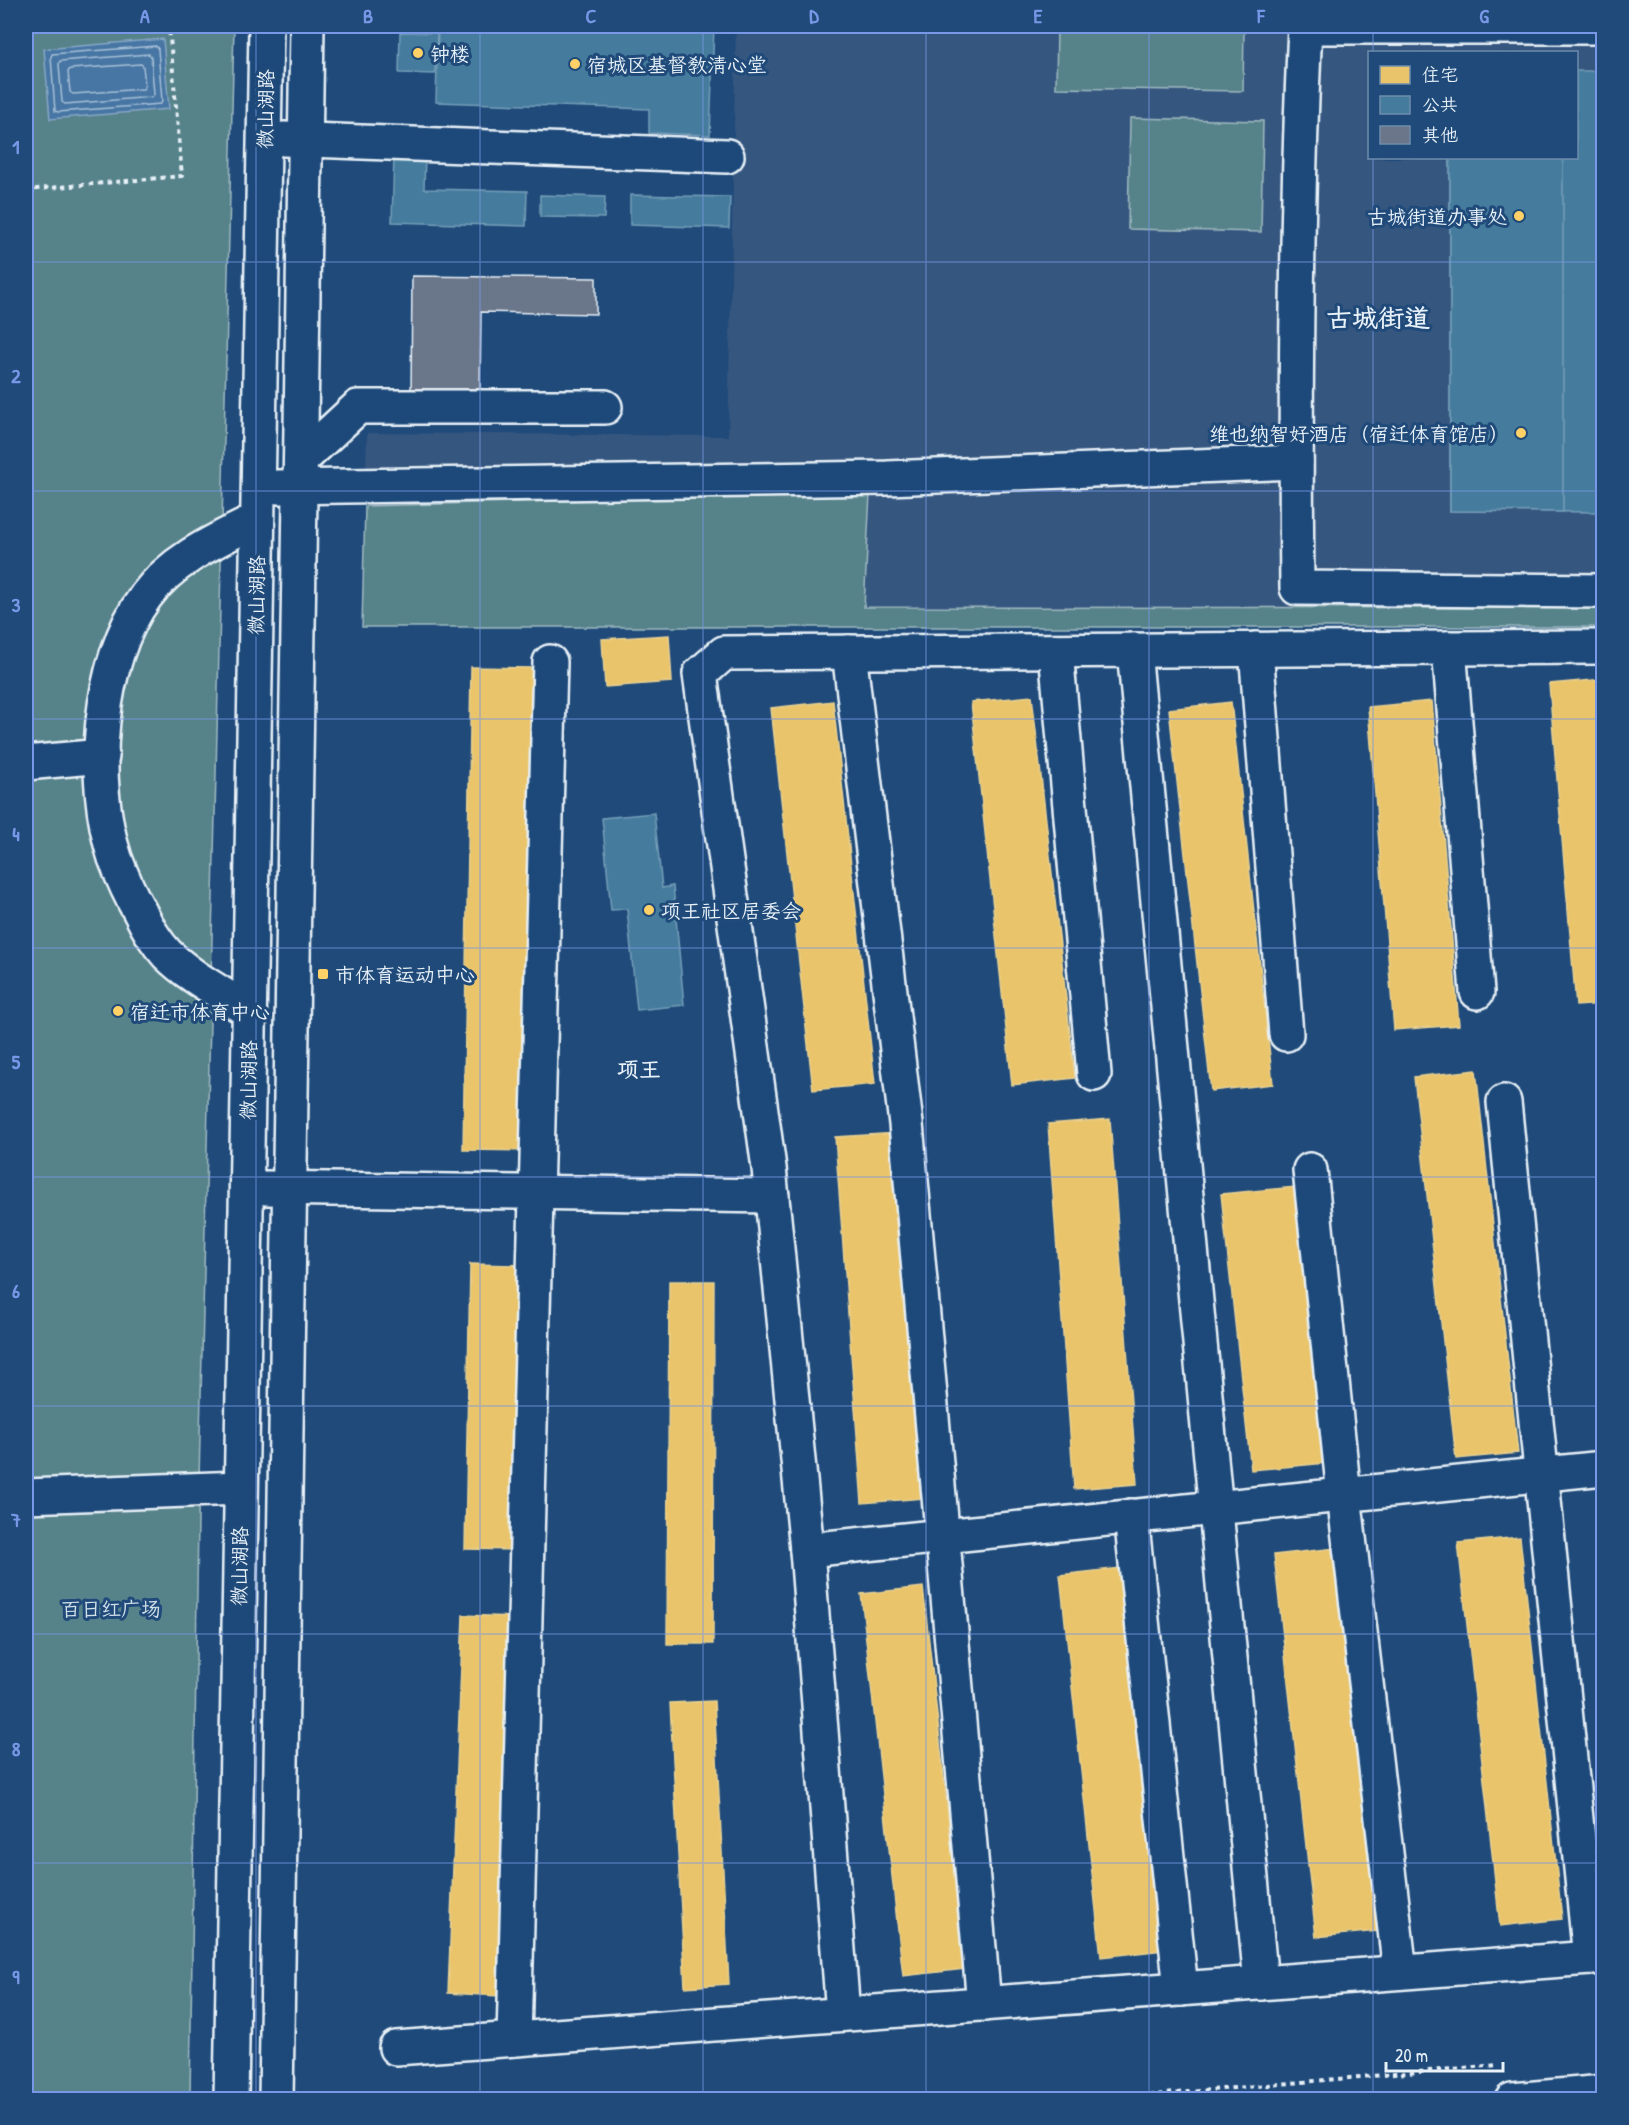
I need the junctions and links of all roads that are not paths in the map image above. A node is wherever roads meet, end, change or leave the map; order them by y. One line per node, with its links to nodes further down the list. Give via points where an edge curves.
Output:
1 (266, 26): 4 (street, 微山湖路)
2 (307, 26): 5 (street, 微山湖路)
3 (1604, 27): 8 (street, via 1305,27)
4 (264, 138): 5 (street); 10 (street, 微山湖路)
5 (305, 140): 6 (street); 9 (street, 微山湖路)
6 (727, 156)
7 (605, 407): 9 (street, via 358,407)
8 (1296, 462): 9 (street, via 887,478); 12 (street, via 1297,588)
9 (300, 473): 10 (street); 29 (street, 微山湖路)
10 (258, 488): 11 (street, 微山湖路)
11 (258, 520): 20 (street, via 185,558 147,595 128,624 110,684); 23 (street, 微山湖路)
12 (1604, 591)
13 (1604, 647): 14 (street)
14 (1449, 648): 15 (street); 22 (street)
15 (1256, 649): 16 (street); 24 (street)
16 (1134, 650): 17 (street); 37 (street)
17 (1056, 651): 18 (street); 25 (street)
18 (849, 652): 31 (street, via 724,653 700,674); 39 (street, via 906,1124)
19 (550, 662): 30 (street)
20 (102, 756): 21 (street); 23 (street, via 104,804 115,857 151,933 185,969)
21 (26, 763)
22 (1477, 992)
23 (249, 1011): 28 (street, 微山湖路)
24 (1286, 1034)
25 (1094, 1074)
26 (1504, 1102): 33 (street)
27 (1310, 1170): 35 (street)
28 (246, 1188): 29 (street); 34 (street, 微山湖路)
29 (290, 1188): 30 (street); 51 (street, 微山湖路)
30 (536, 1192): 31 (street); 47 (street)
31 (772, 1196): 40 (street)
32 (1604, 1468): 33 (street)
33 (1541, 1475): 35 (street); 41 (street)
34 (241, 1488): 36 (street); 50 (street, 微山湖路)
35 (1344, 1495): 37 (street); 42 (street)
36 (26, 1496)
37 (1215, 1508): 38 (street); 43 (street)
38 (1131, 1516): 39 (street); 44 (street)
39 (943, 1536): 40 (street); 45 (street)
40 (807, 1550): 46 (street)
41 (1597, 1957): 42 (street)
42 (1400, 1972): 43 (street)
43 (1261, 1983): 44 (street)
44 (1181, 1989): 45 (street)
45 (984, 2004): 46 (street)
46 (843, 2014): 47 (street)
47 (514, 2039): 48 (street)
48 (396, 2048)
49 (1604, 2092): 52 (street)
50 (231, 2100)
51 (276, 2100)
52 (1512, 2100)

